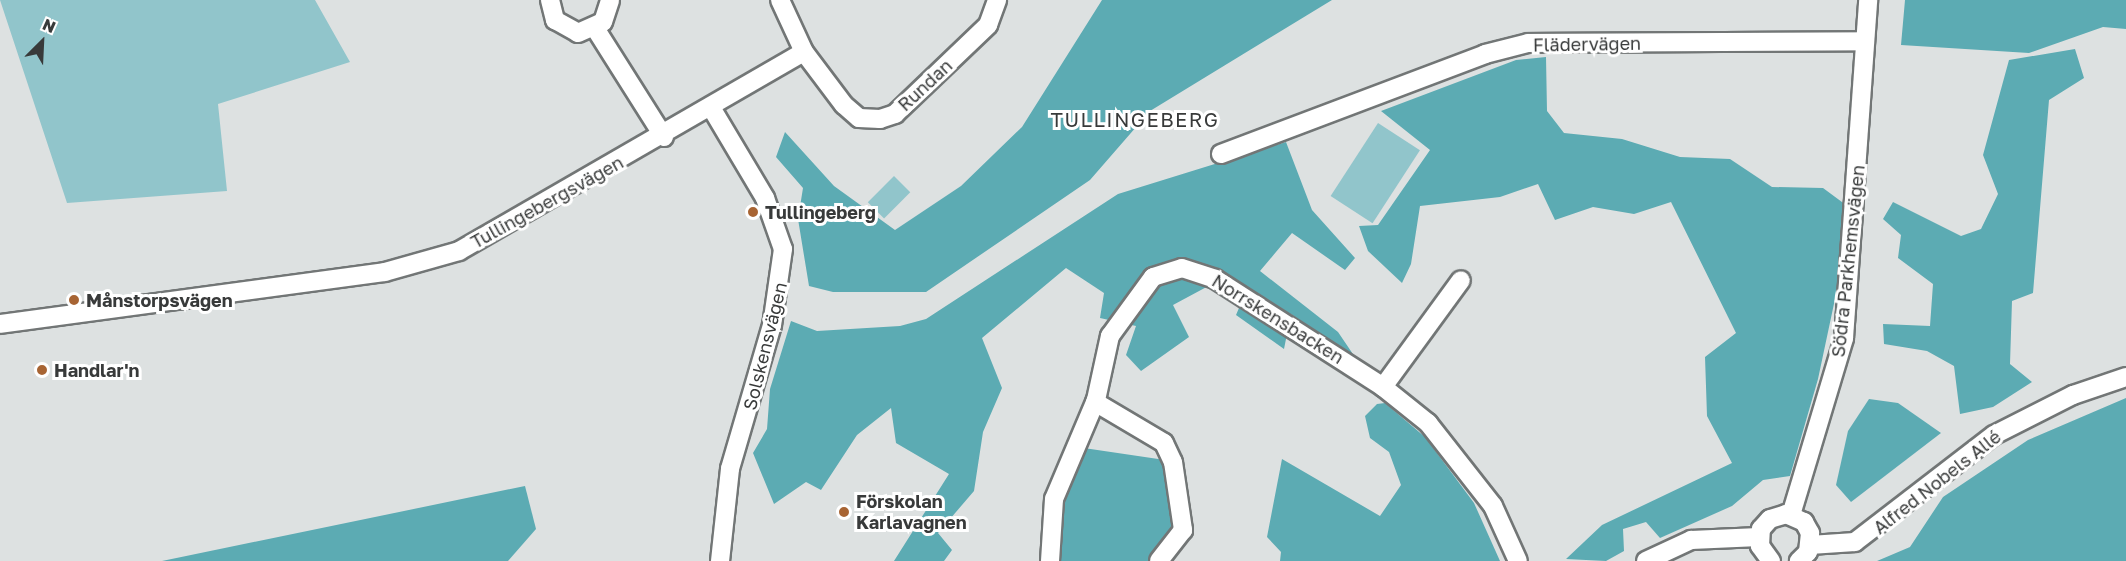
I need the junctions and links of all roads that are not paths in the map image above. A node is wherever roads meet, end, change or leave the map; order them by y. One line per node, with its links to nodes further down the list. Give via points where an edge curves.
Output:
1 (549, 0): 6 (street, via 562,27 578,33)
2 (610, 0): 6 (street, via 608,13)
3 (780, 0): 8 (street, Rundan)
4 (997, 0): 8 (street, Rundan, via 988,25 895,114 880,119 859,118 844,105)
5 (1868, 0): 7 (street, Södra Parkhemsvägen)
6 (595, 28): 10 (street)
7 (1865, 41): 11 (street, Flädervägen, via 1528,44 1485,54); 17 (street, Södra Parkhemsvägen, via 1844,338)
8 (804, 52): 9 (street, Tullingebergsvägen)
9 (712, 109): 10 (street, Tullingebergsvägen); 20 (street, Solskensvägen, via 765,198 783,249 772,325 730,469)
10 (664, 137): 13 (street, Tullingebergsvägen, via 483,241 385,272)
11 (1221, 154)
12 (1461, 280): 15 (street)
13 (0, 324)
14 (2126, 377): 19 (street, Alfred Nobels Allé, via 2073,395 1994,435 1855,542)
15 (1383, 387): 16 (street, Norrskensbacken, via 1215,279 1182,268 1160,273 1138,292 1106,348); 23 (street, Norrskensbacken, via 1428,423 1466,465 1493,506)
16 (1095, 402): 21 (street, Norrskensbacken, via 1054,499); 22 (street, via 1164,443 1173,462 1183,530)
17 (1791, 515): 18 (street, via 1770,519); 19 (street, via 1808,528)
18 (1759, 537): 24 (street, via 1691,540); 25 (street)
19 (1810, 545): 26 (street)
20 (720, 561)
21 (1050, 561)
22 (1159, 561)
23 (1518, 561)
24 (1646, 561)
25 (1771, 561)
26 (1799, 561)

